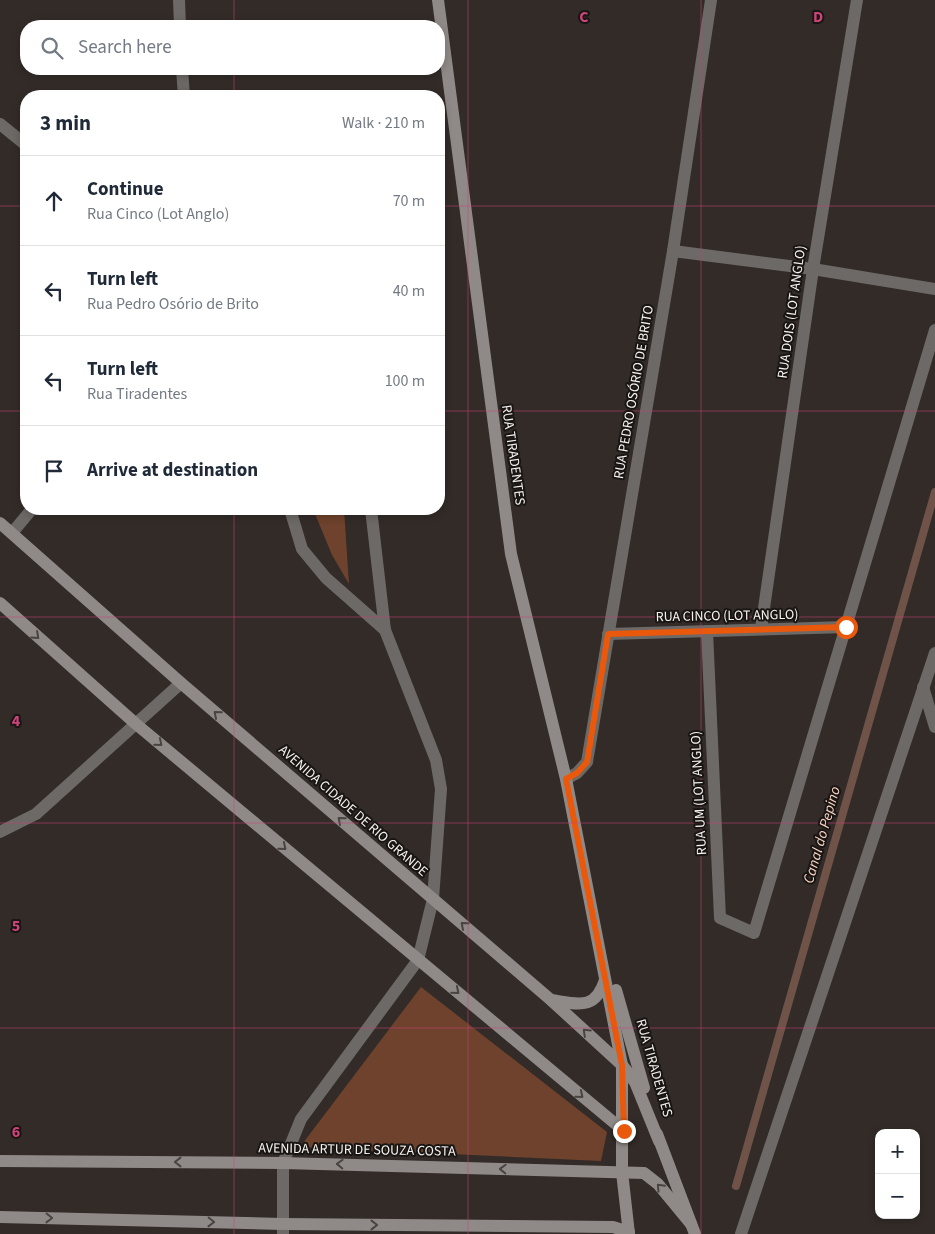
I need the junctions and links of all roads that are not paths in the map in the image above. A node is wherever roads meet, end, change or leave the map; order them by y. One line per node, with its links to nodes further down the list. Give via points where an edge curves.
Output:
1 (179, 0): 5 (street)
2 (438, 0): 6 (street, RUA TIRADENTES)
3 (711, 0): 12 (street, RUA PEDRO OSÓRIO DE BRITO)
4 (857, 0): 13 (street, RUA DOIS (LOT ANGLO))
5 (180, 20)
6 (441, 20)
7 (445, 53): 32 (street, RUA TIRADENTES, via 511,554)
8 (182, 75): 9 (street)
9 (184, 90)
10 (0, 124): 11 (street)
11 (20, 140)
12 (673, 251): 13 (street); 26 (street, RUA PEDRO OSÓRIO DE BRITO)
13 (813, 269): 14 (street); 23 (street, RUA DOIS (LOT ANGLO))
14 (935, 289)
15 (935, 330): 22 (street)
16 (27, 515): 20 (street)
17 (292, 515): 24 (street, via 302,549 326,578)
18 (372, 515): 24 (street)
19 (0, 523): 20 (street, AVENIDA CIDADE DE RIO GRANDE)
20 (12, 533): 28 (street, AVENIDA CIDADE DE RIO GRANDE)
21 (0, 603): 30 (street, one-way to 30)
22 (846, 627): 23 (street, RUA CINCO (LOT ANGLO)); 25 (street, RUA UM (LOT ANGLO), via 754,933 720,918)
23 (760, 628): 25 (street, RUA CINCO (LOT ANGLO))
24 (385, 630): 34 (street, via 436,760 441,789)
25 (707, 631): 26 (street, RUA CINCO (LOT ANGLO))
26 (608, 634): 32 (street, RUA PEDRO OSÓRIO DE BRITO, via 587,762)
27 (935, 653): 29 (street)
28 (181, 684): 30 (street); 34 (street, AVENIDA CIDADE DE RIO GRANDE, one-way to 28)
29 (923, 687): 31 (street); 49 (street)
30 (136, 724): 33 (street, via 36,814); 36 (street, one-way to 36)
31 (935, 727)
32 (566, 779): 35 (street, RUA TIRADENTES)
33 (0, 832)
34 (433, 898): 36 (street); 38 (street, AVENIDA CIDADE DE RIO GRANDE, one-way to 34)
35 (592, 908): 37 (street, RUA TIRADENTES); 41 (street, RUA TIRADENTES)
36 (418, 960): 40 (street, one-way to 40); 43 (street, via 300,1120)
37 (606, 977): 38 (street, via 601,993 594,1000 578,1004); 39 (street, RUA TIRADENTES)
38 (551, 1000): 39 (street, AVENIDA CIDADE DE RIO GRANDE, one-way to 38)
39 (622, 1065): 40 (street, RUA TIRADENTES); 41 (street, AVENIDA CIDADE DE RIO GRANDE, via 635,1082)
40 (624, 1131): 44 (street, RUA TIRADENTES)
41 (659, 1141): 47 (street, RUA TIRADENTES)
42 (0, 1161): 43 (street, AVENIDA ARTUR DE SOUZA COSTA, one-way to 42)
43 (283, 1163): 44 (street, AVENIDA ARTUR DE SOUZA COSTA, one-way to 43); 46 (street)
44 (622, 1172): 47 (street, AVENIDA ARTUR DE SOUZA COSTA, one-way to 44, via 658,1184 644,1173); 48 (street, RUA TIRADENTES)
45 (0, 1217): 46 (street, one-way to 46)
46 (283, 1229): 48 (street, one-way to 48, via 613,1227)
47 (693, 1229)
48 (629, 1233)
49 (741, 1234)

